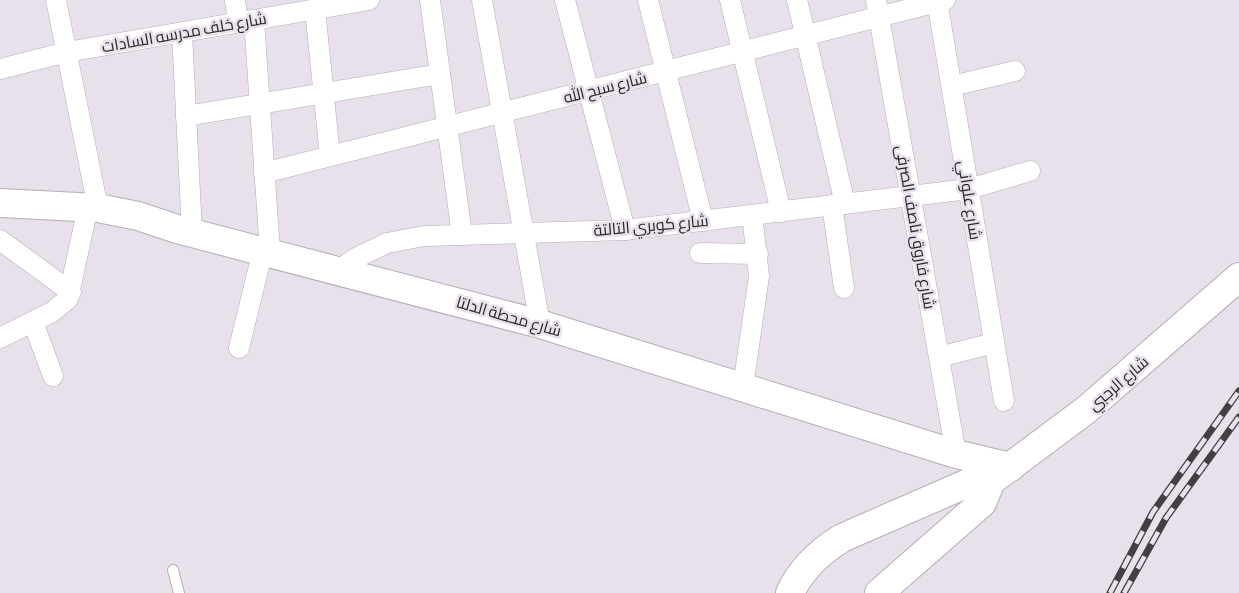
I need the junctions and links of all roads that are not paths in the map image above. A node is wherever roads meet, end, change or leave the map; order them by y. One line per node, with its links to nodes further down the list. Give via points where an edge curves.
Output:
1 (56, 0): 17 (street)
2 (235, 0): 13 (street)
3 (369, 0): 12 (street, شارع خلف مدرسه السادات)
4 (430, 0): 21 (street)
5 (482, 0): 26 (street)
6 (565, 0): 23 (street)
7 (648, 0): 19 (street)
8 (730, 0): 16 (street)
9 (797, 0): 15 (street)
10 (940, 1): 11 (street, شارع سبح الله); 22 (street, شارع علواني)
11 (878, 8): 15 (street, شارع سبح الله); 33 (street, شارع فاروق ناصف الصرفى)
12 (315, 9): 13 (street, شارع خلف مدرسه السادات); 24 (street)
13 (246, 22): 14 (street, شارع خلف مدرسه السادات); 25 (street)
14 (182, 33): 17 (street, شارع خلف مدرسه السادات); 27 (street)
15 (806, 35): 16 (street, شارع سبح الله); 35 (street)
16 (743, 51): 19 (street, شارع سبح الله); 37 (street)
17 (67, 52): 18 (street, شارع خلف مدرسه السادات); 36 (street)
18 (0, 69)
19 (666, 71): 23 (street, شارع سبح الله); 39 (street)
20 (1015, 71): 22 (street)
21 (440, 74): 24 (street); 28 (street)
22 (952, 86): 32 (street, شارع علواني)
23 (589, 91): 26 (street, شارع سبح الله); 40 (street)
24 (324, 93): 25 (street); 29 (street)
25 (260, 104): 27 (street); 31 (street)
26 (502, 113): 28 (street, شارع سبح الله); 42 (street)
27 (186, 116): 41 (street)
28 (447, 127): 29 (street, شارع سبح الله); 43 (street)
29 (330, 156): 31 (street, شارع سبح الله)
30 (1030, 171): 32 (street, شارع كوبري التالتة)
31 (264, 173): 45 (street)
32 (969, 189): 33 (street, شارع كوبري التالتة); 55 (street, شارع علواني)
33 (910, 196): 35 (street, شارع كوبري التالتة); 57 (street, شارع فاروق ناصف الصرفى)
34 (0, 203): 36 (street, شارع محطة الدلتا)
35 (839, 205): 37 (street, شارع كوبري التالتة); 50 (street)
36 (93, 208): 41 (street, شارع محطة الدلتا, via 138,216); 51 (street)
37 (781, 212): 38 (street, شارع كوبري التالتة)
38 (752, 215): 39 (street, شارع كوبري التالتة); 47 (street)
39 (703, 221): 40 (street, شارع كوبري التالتة)
40 (625, 230): 42 (street, شارع كوبري التالتة)
41 (192, 233): 45 (street, شارع محطة الدلتا)
42 (523, 233): 43 (street, شارع كوبري التالتة); 53 (street)
43 (462, 235): 48 (street, شارع كوبري التالتة, via 424,236 387,243)
44 (0, 240): 51 (street)
45 (266, 251): 48 (street, شارع محطة الدلتا); 56 (street)
46 (700, 253): 47 (street)
47 (758, 254): 59 (street, via 757,298)
48 (339, 270): 53 (street, شارع محطة الدلتا)
49 (1239, 277): 62 (street, شارع الرجبي, via 1086,410)
50 (844, 288)
51 (71, 292): 52 (street, via 59,309)
52 (33, 322): 54 (street); 58 (street)
53 (540, 324): 59 (street, شارع محطة الدلتا)
54 (0, 338)
55 (994, 343): 57 (street); 60 (street, شارع علواني)
56 (239, 348)
57 (939, 357): 61 (street, شارع فاروق ناصف الصرفى)
58 (53, 375)
59 (743, 387): 61 (street, شارع محطة الدلتا)
60 (1004, 401)
61 (956, 454): 62 (street, شارع محطة الدلتا)
62 (1001, 474): 65 (street, via 968,483 842,538 824,550); 66 (street, via 982,503)
63 (173, 570): 64 (lane)
64 (179, 593)
65 (790, 593)
66 (879, 593)

